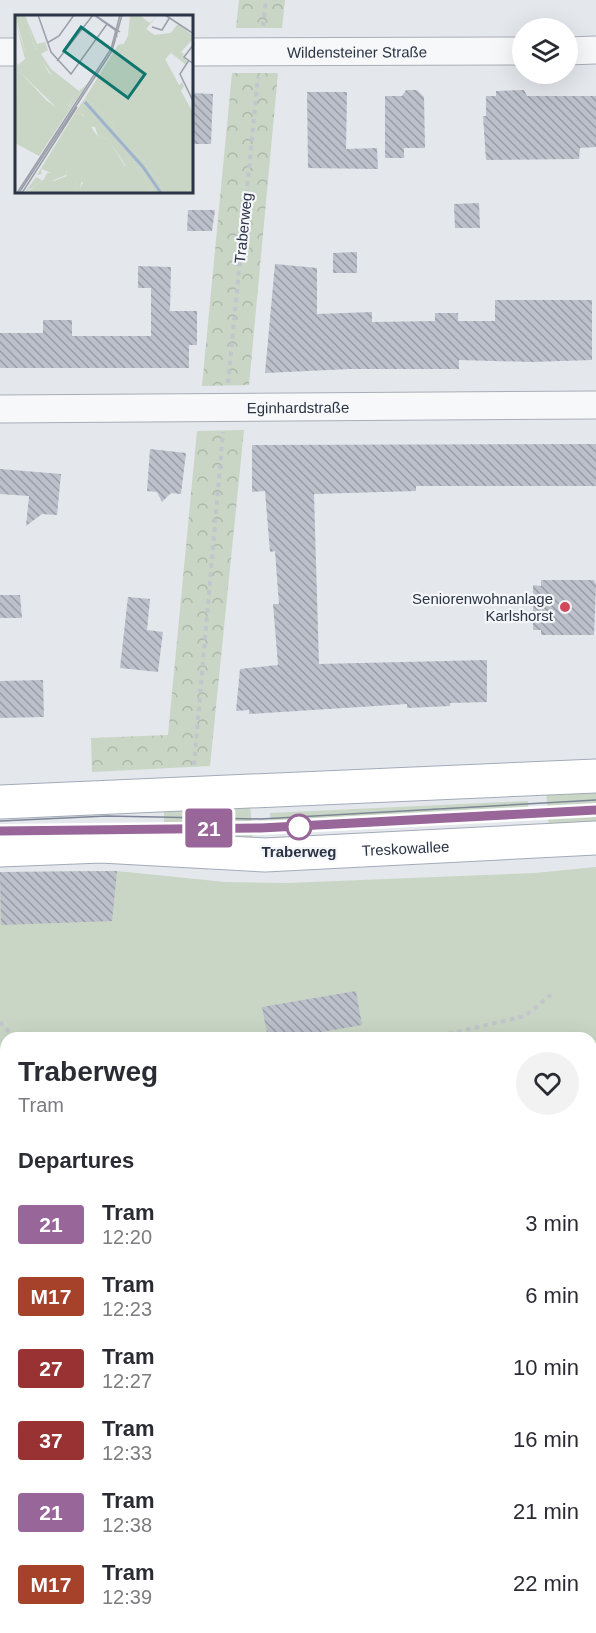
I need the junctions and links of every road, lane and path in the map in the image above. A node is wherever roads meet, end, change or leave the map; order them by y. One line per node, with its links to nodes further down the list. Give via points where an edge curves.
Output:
1 (266, 0): 2 (path)
2 (263, 30)
3 (596, 50): 6 (street)
4 (0, 51): 7 (street)
5 (512, 51): 8 (street, Wildensteiner Straße)
6 (578, 51)
7 (15, 52)
8 (194, 52)
9 (259, 69): 10 (path, Traberweg)
10 (228, 388)
11 (596, 405): 12 (street, Eginhardstraße)
12 (0, 409)
13 (224, 426): 14 (path)
14 (193, 775)
15 (596, 776): 16 (main road)
16 (0, 802)
17 (596, 838): 18 (street); 19 (main road, Treskowallee, via 266,855 101,846)
18 (596, 843)
19 (0, 850)
20 (553, 993): 21 (path, via 525,1016)
21 (457, 1032)

